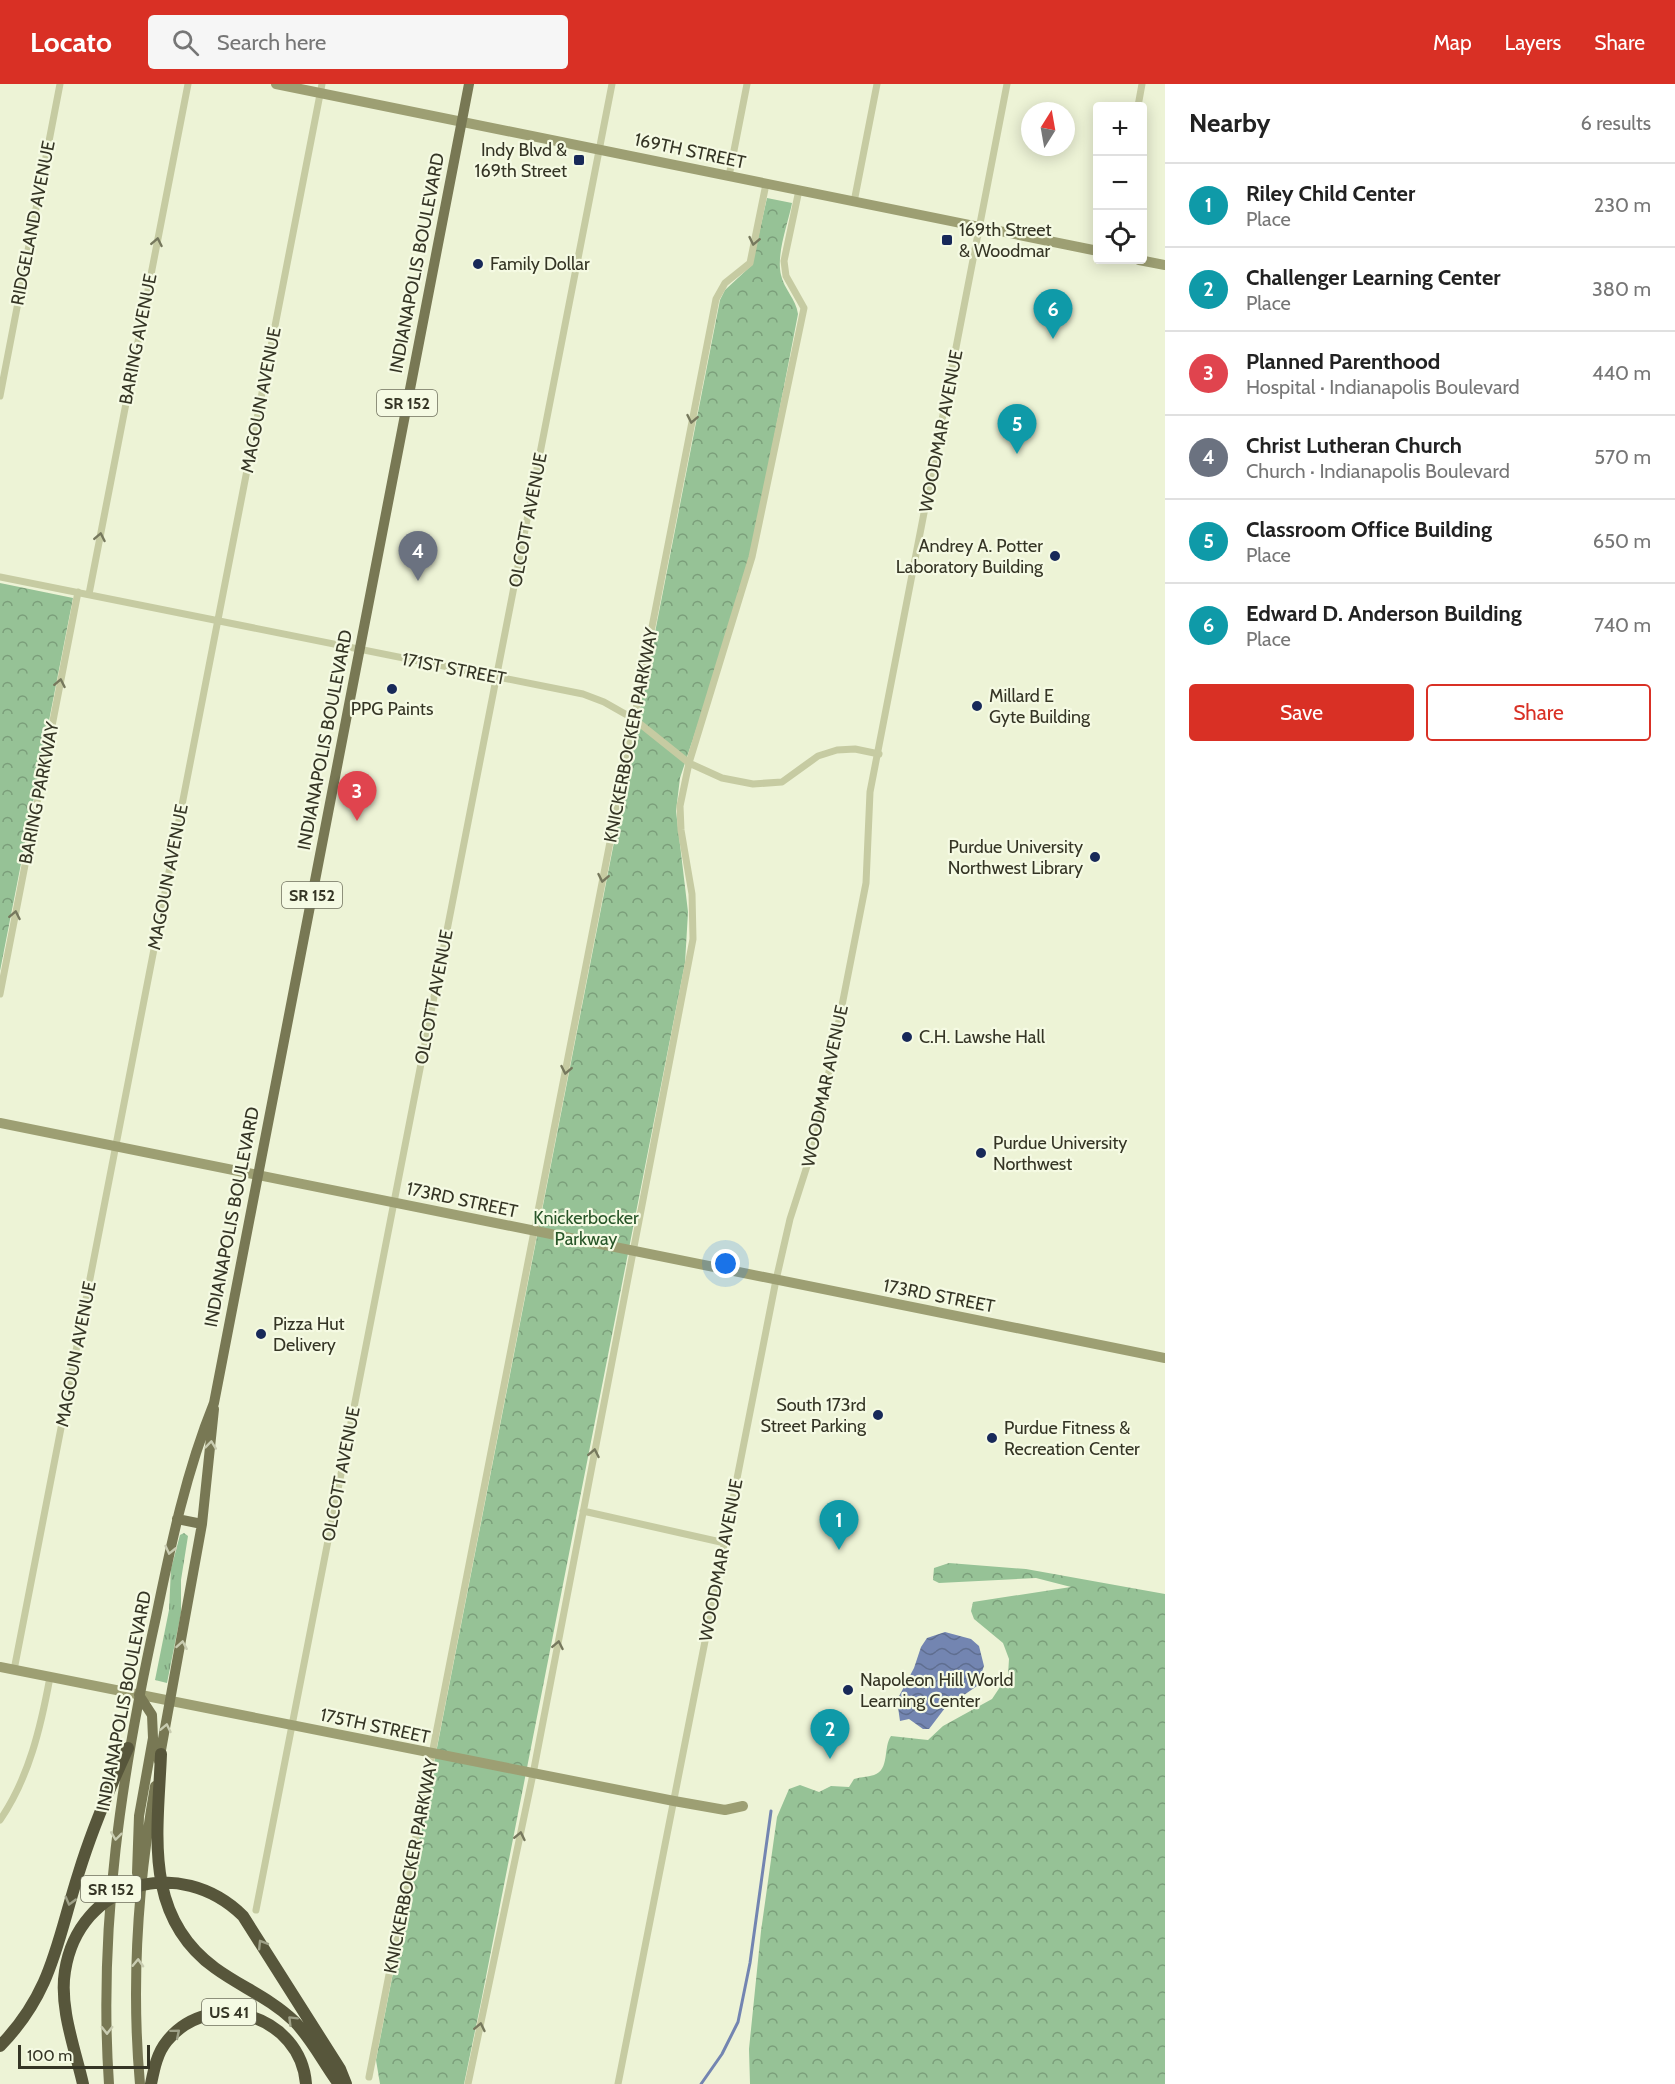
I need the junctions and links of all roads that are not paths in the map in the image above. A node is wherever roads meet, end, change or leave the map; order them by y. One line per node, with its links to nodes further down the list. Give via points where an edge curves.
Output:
1 (60, 84): 22 (street, RIDGELAND AVENUE)
2 (188, 84): 25 (street, BARING AVENUE, one-way to 2)
3 (276, 84): 10 (street, 169TH STREET)
4 (469, 84): 12 (main road, INDIANAPOLIS BOULEVARD / SR 152)
5 (612, 84): 13 (street, OLCOTT AVENUE)
6 (747, 84): 14 (street)
7 (877, 84): 17 (street)
8 (1007, 84): 18 (street, WOODMAR AVENUE)
9 (1142, 84): 11 (street)
10 (321, 88): 12 (street, 169TH STREET); 26 (street, MAGOUN AVENUE)
11 (1139, 102)
12 (461, 122): 13 (street, 169TH STREET); 27 (main road, INDIANAPOLIS BOULEVARD / SR 152)
13 (599, 149): 14 (street, 169TH STREET); 28 (street, OLCOTT AVENUE)
14 (729, 176): 15 (street, 169TH STREET)
15 (766, 184): 16 (street, 169TH STREET); 29 (street, KNICKERBOCKER PARKWAY, one-way to 29, via 750,263 725,284 716,299)
16 (799, 190): 17 (street, 169TH STREET); 31 (street, via 784,261 786,276 804,308 752,557)
17 (854, 202): 18 (street, 169TH STREET)
18 (979, 227): 19 (street, 169TH STREET); 30 (street, WOODMAR AVENUE)
19 (1093, 250)
20 (1147, 262): 21 (street)
21 (1165, 265)
22 (0, 396)
23 (0, 577): 24 (street, 171ST STREET)
24 (78, 592): 25 (street, 171ST STREET); 32 (street, BARING PARKWAY, one-way to 24)
25 (89, 594): 26 (street, 171ST STREET)
26 (219, 620): 27 (street, 171ST STREET); 34 (street, MAGOUN AVENUE)
27 (360, 650): 28 (street, 171ST STREET); 35 (main road, INDIANAPOLIS BOULEVARD / SR 152)
28 (496, 677): 29 (street, 171ST STREET, via 583,694); 36 (street, OLCOTT AVENUE)
29 (633, 719): 31 (street, 171ST STREET); 37 (street, KNICKERBOCKER PARKWAY, one-way to 37)
30 (879, 754): 31 (street, 171ST STREET, via 837,750 818,756 782,782 753,784 722,778); 39 (street, WOODMAR AVENUE, via 868,810 866,883 832,1058 816,1137)
31 (689, 763): 38 (street, via 680,806 692,894 693,939)
32 (0, 994)
33 (0, 1123): 34 (street, 173RD STREET)
34 (116, 1146): 35 (street, 173RD STREET); 49 (street, MAGOUN AVENUE)
35 (258, 1174): 36 (street, 173RD STREET); 41 (main road, INDIANAPOLIS BOULEVARD / SR 152)
36 (394, 1202): 37 (street, 173RD STREET); 53 (street, OLCOTT AVENUE)
37 (535, 1232): 38 (street, 173RD STREET); 56 (street, KNICKERBOCKER PARKWAY)
38 (633, 1251): 39 (street, 173RD STREET); 44 (street, one-way to 38)
39 (776, 1280): 40 (street, 173RD STREET); 47 (street, WOODMAR AVENUE)
40 (1165, 1358)
41 (214, 1403): 42 (main road, INDIANAPOLIS BOULEVARD / SR 152); 43 (main road, INDIANAPOLIS BOULEVARD / SR 152, one-way to 41)
42 (189, 1473): 43 (main road); 45 (main road, INDIANAPOLIS BOULEVARD / SR 152)
43 (208, 1476): 46 (main road, INDIANAPOLIS BOULEVARD / SR 152)
44 (583, 1511): 47 (street); 57 (street, one-way to 44)
45 (177, 1519): 46 (main road); 51 (main road, INDIANAPOLIS BOULEVARD / SR 152, one-way to 51)
46 (202, 1524): 52 (main road, INDIANAPOLIS BOULEVARD / SR 152, one-way to 46)
47 (725, 1543): 58 (street, WOODMAR AVENUE)
48 (0, 1667): 49 (street, 175TH STREET)
49 (14, 1670): 50 (street, 175TH STREET)
50 (50, 1677): 51 (street, 175TH STREET); 60 (street, via 32,1751 15,1797)
51 (139, 1695): 52 (street, 175TH STREET); 54 (main road, INDIANAPOLIS BOULEVARD / SR 152); 62 (main road, via 152,1714 153,1738 139,1816)
52 (172, 1702): 53 (street, 175TH STREET); 55 (main road, INDIANAPOLIS BOULEVARD / SR 152, one-way to 52)
53 (292, 1726): 56 (street, 175TH STREET); 61 (street, OLCOTT AVENUE)
54 (128, 1748): 63 (highway, one-way to 63, via 85,1853 48,1978 20,2024); 66 (main road, INDIANAPOLIS BOULEVARD / SR 152, one-way to 66, via 108,1917)
55 (161, 1754): 62 (main road, INDIANAPOLIS BOULEVARD / SR 152, via 146,1836); 70 (highway, one-way to 55, via 297,2024 277,2006 213,1967 178,1925 156,1859)
56 (433, 1755): 57 (street, 175TH STREET); 64 (street, KNICKERBOCKER PARKWAY)
57 (533, 1774): 58 (street, 175TH STREET); 72 (street, one-way to 57)
58 (674, 1801): 59 (street, 175TH STREET, via 725,1810); 73 (street, WOODMAR AVENUE)
59 (743, 1806)
60 (0, 1820)
61 (256, 1910)
62 (139, 1919): 67 (main road, INDIANAPOLIS BOULEVARD / SR 152, one-way to 62, via 136,2002)
63 (0, 2046)
64 (369, 2077)
65 (83, 2084): 71 (highway, one-way to 65, via 243,1916 204,1889 177,1883 129,1889 103,1904 72,1946 63,1983)
66 (110, 2084)
67 (140, 2084)
68 (152, 2084): 69 (highway, US 41, one-way to 69, via 160,2052 176,2032 199,2019 226,2012 251,2016 286,2036 300,2057)
69 (306, 2084)
70 (339, 2084)
71 (346, 2084)
72 (468, 2084)
73 (618, 2084)

